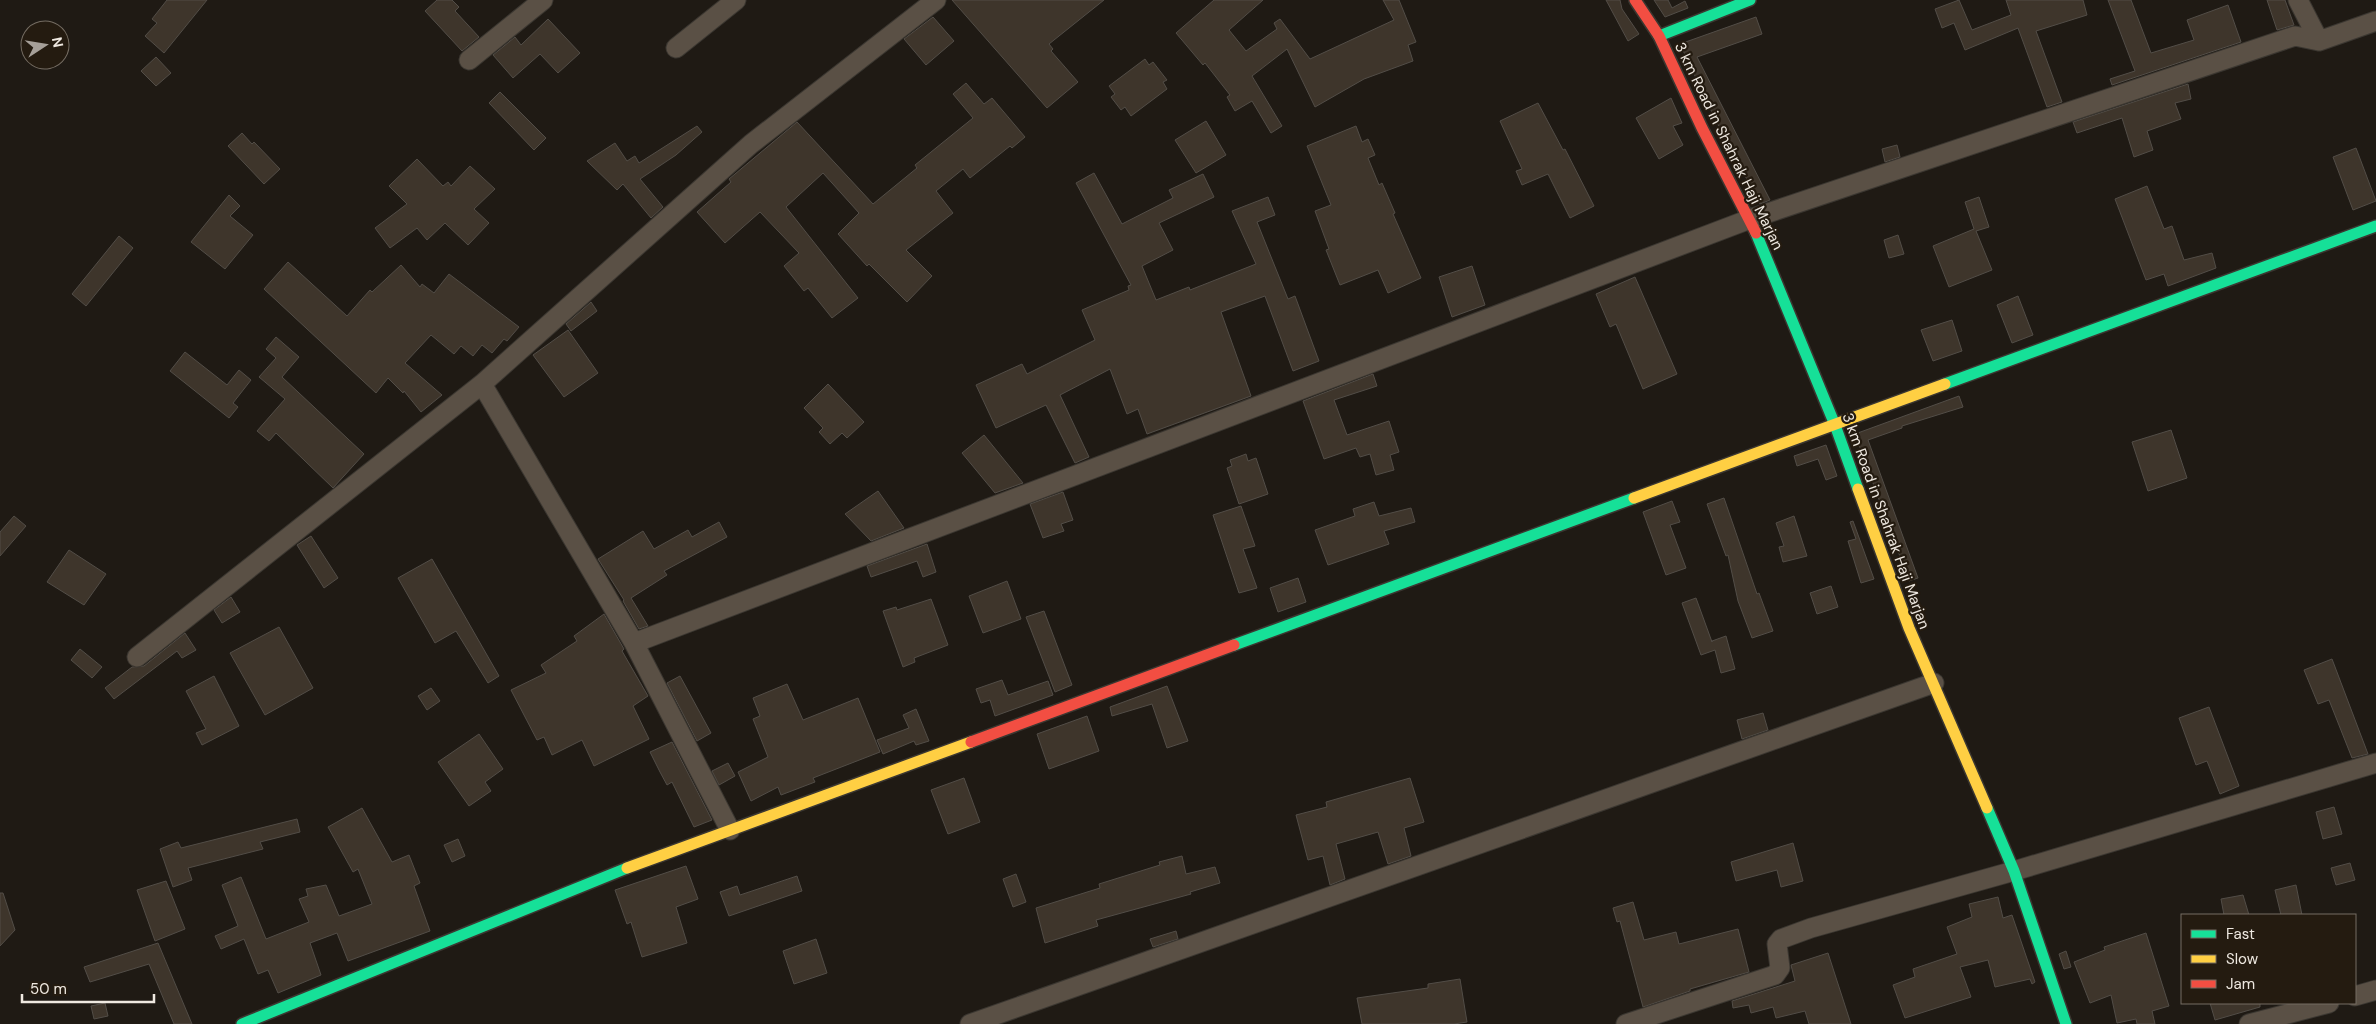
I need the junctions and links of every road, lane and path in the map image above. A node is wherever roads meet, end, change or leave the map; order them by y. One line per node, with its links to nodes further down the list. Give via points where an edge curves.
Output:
1 (544, 0): 11 (street)
2 (736, 0): 10 (street)
3 (936, 0): 14 (street, via 751,144)
4 (1635, 0): 8 (street, 3 km Road in Shahrak Haji Marjan)
5 (1750, 0): 8 (street, 3 km Road in Shahrak Haji Marjan)
6 (2298, 0): 9 (street)
7 (2376, 21): 9 (street)
8 (1658, 36): 12 (street, 3 km Road in Shahrak Haji Marjan)
9 (2319, 41): 12 (street, via 2295,36)
10 (676, 48)
11 (469, 60)
12 (1750, 219): 15 (street, 3 km Road in Shahrak Haji Marjan); 16 (street)
13 (2376, 226): 15 (street)
14 (482, 384): 16 (street); 17 (street)
15 (1835, 425): 18 (street, 3 km Road in Shahrak Haji Marjan, via 1909,628); 20 (street)
16 (634, 643): 20 (street)
17 (137, 657)
18 (1934, 684): 21 (street, 3 km Road in Shahrak Haji Marjan); 26 (street)
19 (2376, 763): 21 (street)
20 (730, 830): 25 (street, via 626,868)
21 (2014, 871): 27 (street, via 1782,939 1777,944 1780,968 1775,975); 28 (street, 3 km Road in Shahrak Haji Marjan)
22 (2376, 990): 23 (street)
23 (2356, 996)
24 (2325, 1004): 29 (street)
25 (242, 1024)
26 (970, 1024)
27 (1626, 1024)
28 (2066, 1024)
29 (2249, 1024)

